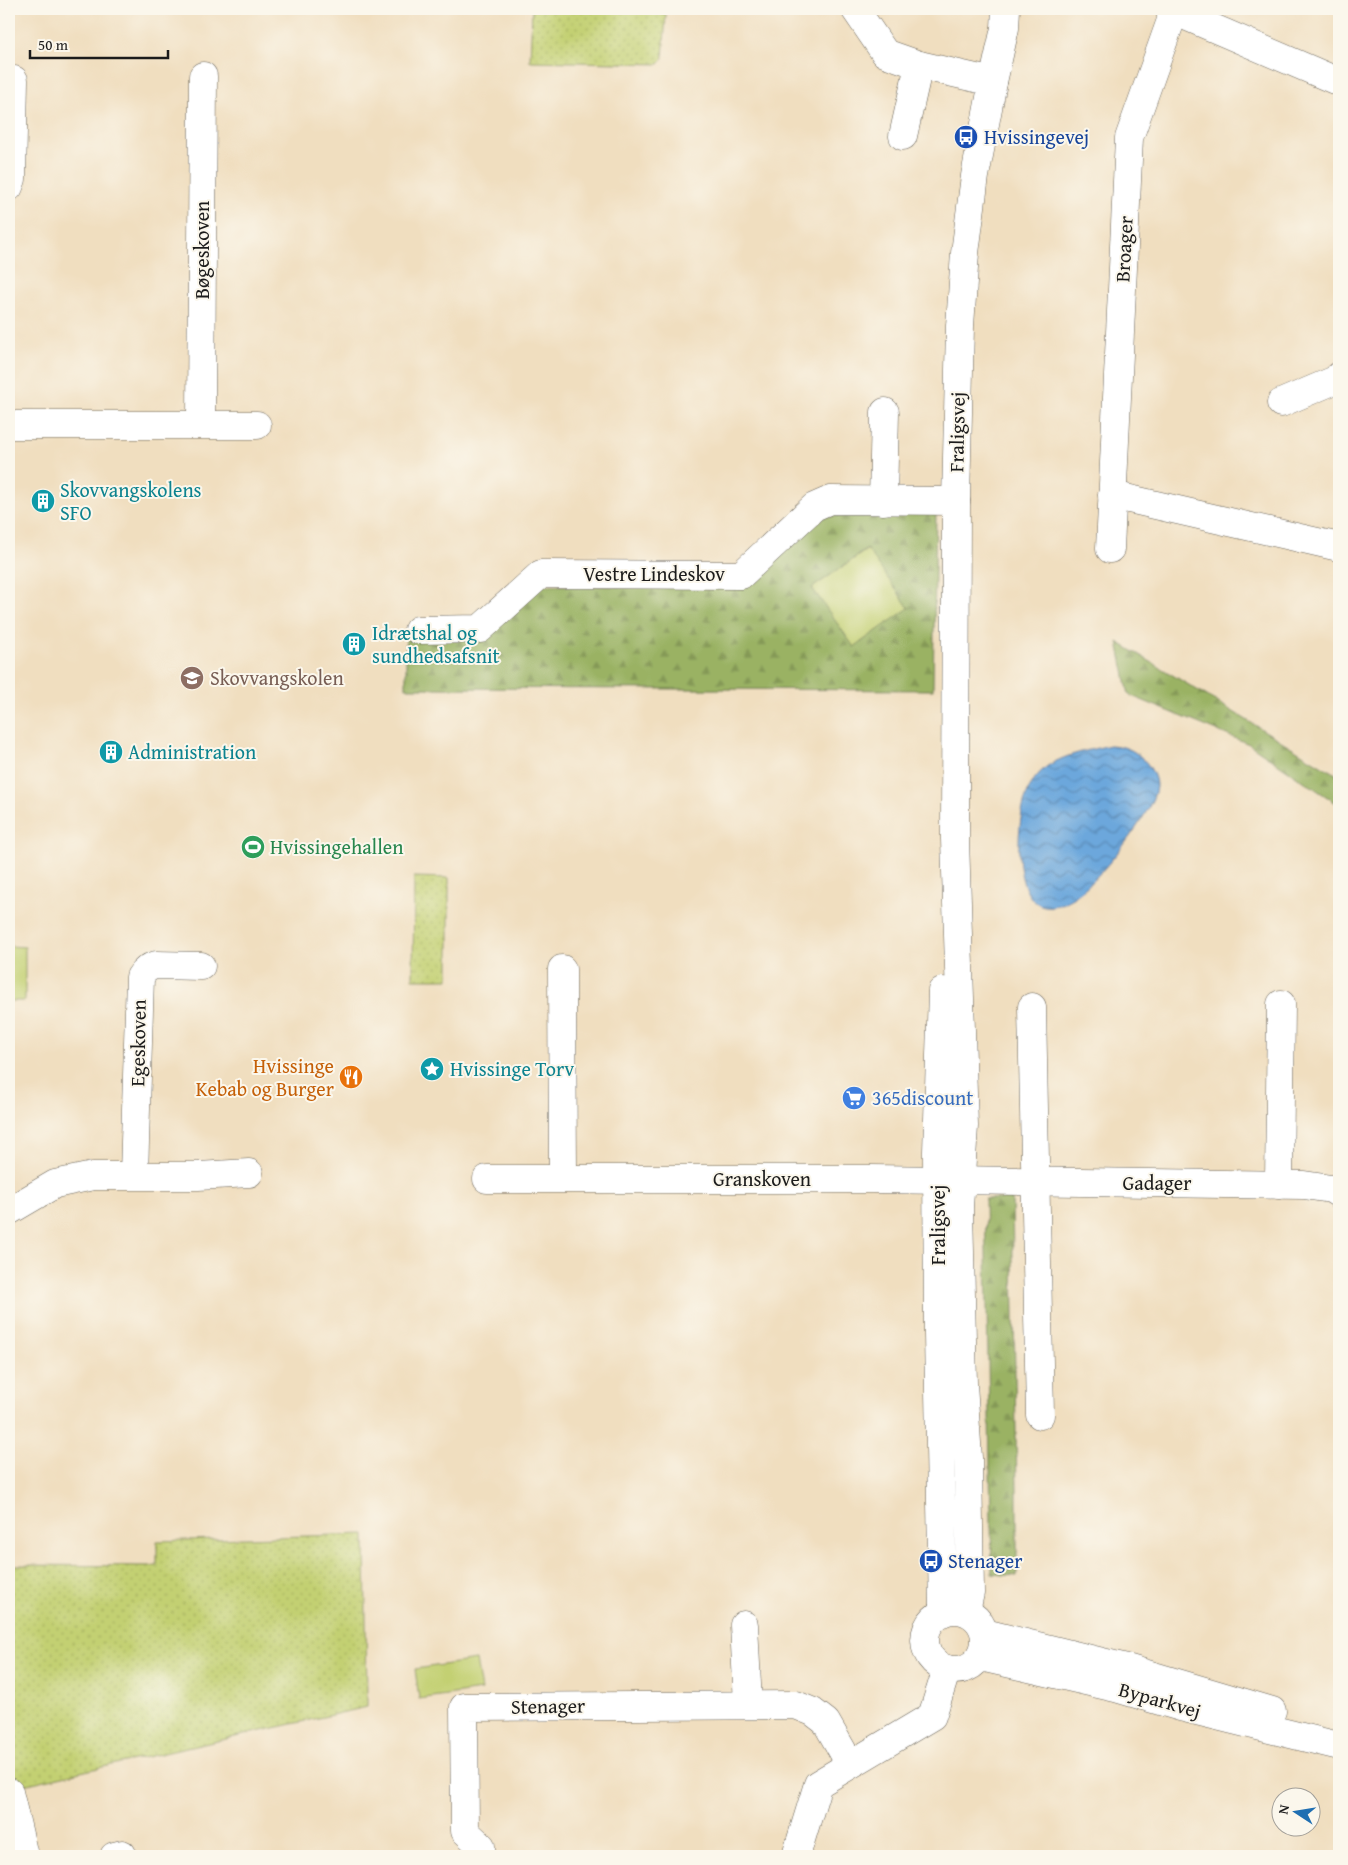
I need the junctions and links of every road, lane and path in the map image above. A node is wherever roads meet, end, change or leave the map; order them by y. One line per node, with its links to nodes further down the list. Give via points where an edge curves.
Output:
1 (855, 9): 4 (street, via 885,53)
2 (1173, 9): 8 (street); 17 (street, Broager, via 1129,138)
3 (1009, 15): 7 (street, Fraligsvej)
4 (919, 65): 7 (street); 9 (street)
5 (204, 76): 14 (street, Bøgeskoven)
6 (14, 80): 10 (street, via 12,180)
7 (992, 82): 19 (street, Fraligsvej, via 965,254)
8 (1339, 82)
9 (903, 136)
10 (9, 187)
11 (1339, 376): 12 (street)
12 (1281, 403)
13 (885, 412): 18 (street)
14 (201, 424): 15 (street); 16 (street)
15 (9, 425)
16 (257, 425)
17 (1112, 495): 20 (street); 21 (street, Broager)
18 (883, 501): 19 (street, Vestre Lindeskov); 22 (street, Vestre Lindeskov, via 830,500 814,507 741,575 541,574 480,630)
19 (956, 501): 31 (street, Fraligsvej, via 955,839 944,939)
20 (1339, 547)
21 (1110, 549)
22 (418, 630)
23 (201, 966): 28 (street, Egeskoven, via 156,965 144,970 140,977)
24 (562, 969): 29 (street)
25 (1281, 1004): 33 (street)
26 (1032, 1007): 32 (street)
27 (249, 1173): 28 (street)
28 (134, 1175): 35 (street, via 93,1176 54,1184)
29 (563, 1178): 30 (street, Granskoven); 31 (street, Granskoven)
30 (487, 1179)
31 (949, 1181): 32 (street, Gadager); 37 (street, Fraligsvej, via 958,1208 970,1593)
32 (1036, 1182): 33 (street, Gadager); 36 (street)
33 (1279, 1185): 34 (street, Gadager, via 1323,1187)
34 (1339, 1194)
35 (9, 1212)
36 (1040, 1415)
37 (955, 1612): 39 (street, via 978,1620); 40 (street, via 932,1620 925,1639 931,1658)
38 (744, 1625): 41 (street)
39 (983, 1645): 40 (street, via 977,1662 966,1668); 42 (street, Byparkvej, via 1146,1673 1283,1715); 43 (street, Byparkvej, via 1184,1708)
40 (947, 1669): 44 (street, via 932,1716)
41 (748, 1704): 44 (street, Stenager, via 796,1705 813,1712 826,1722); 47 (street, Stenager, via 464,1707 465,1831 481,1846)
42 (1339, 1736)
43 (1339, 1746)
44 (850, 1764): 48 (street, via 818,1784)
45 (9, 1792): 46 (street)
46 (24, 1856)
47 (482, 1856)
48 (796, 1856)

